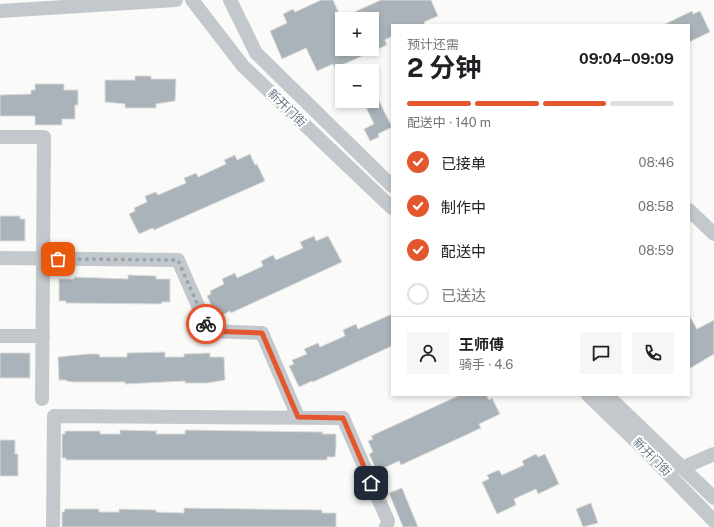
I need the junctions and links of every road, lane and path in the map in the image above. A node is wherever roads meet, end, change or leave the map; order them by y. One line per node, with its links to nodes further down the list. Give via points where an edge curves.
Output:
1 (176, 0): 4 (street)
2 (192, 0): 7 (street, 新开门街, via 243,66)
3 (230, 0): 6 (street, 新开门街, via 256,53)
4 (0, 11)
5 (0, 137): 11 (street, via 44,137)
6 (391, 185)
7 (391, 207)
8 (690, 211): 9 (street)
9 (711, 226)
10 (0, 258): 11 (street)
11 (43, 258): 13 (street); 17 (street, via 178,260 209,331 262,333)
12 (0, 336): 13 (street)
13 (43, 336): 16 (street)
14 (589, 396): 21 (street, 新开门街)
15 (608, 396): 19 (street, 新开门街)
16 (42, 399)
17 (298, 417): 22 (street, via 54,416); 23 (street, via 343,418 388,522)
18 (714, 454): 19 (street)
19 (682, 468): 20 (street, 新开门街)
20 (714, 498)
21 (714, 521)
22 (53, 527)
23 (386, 527)

